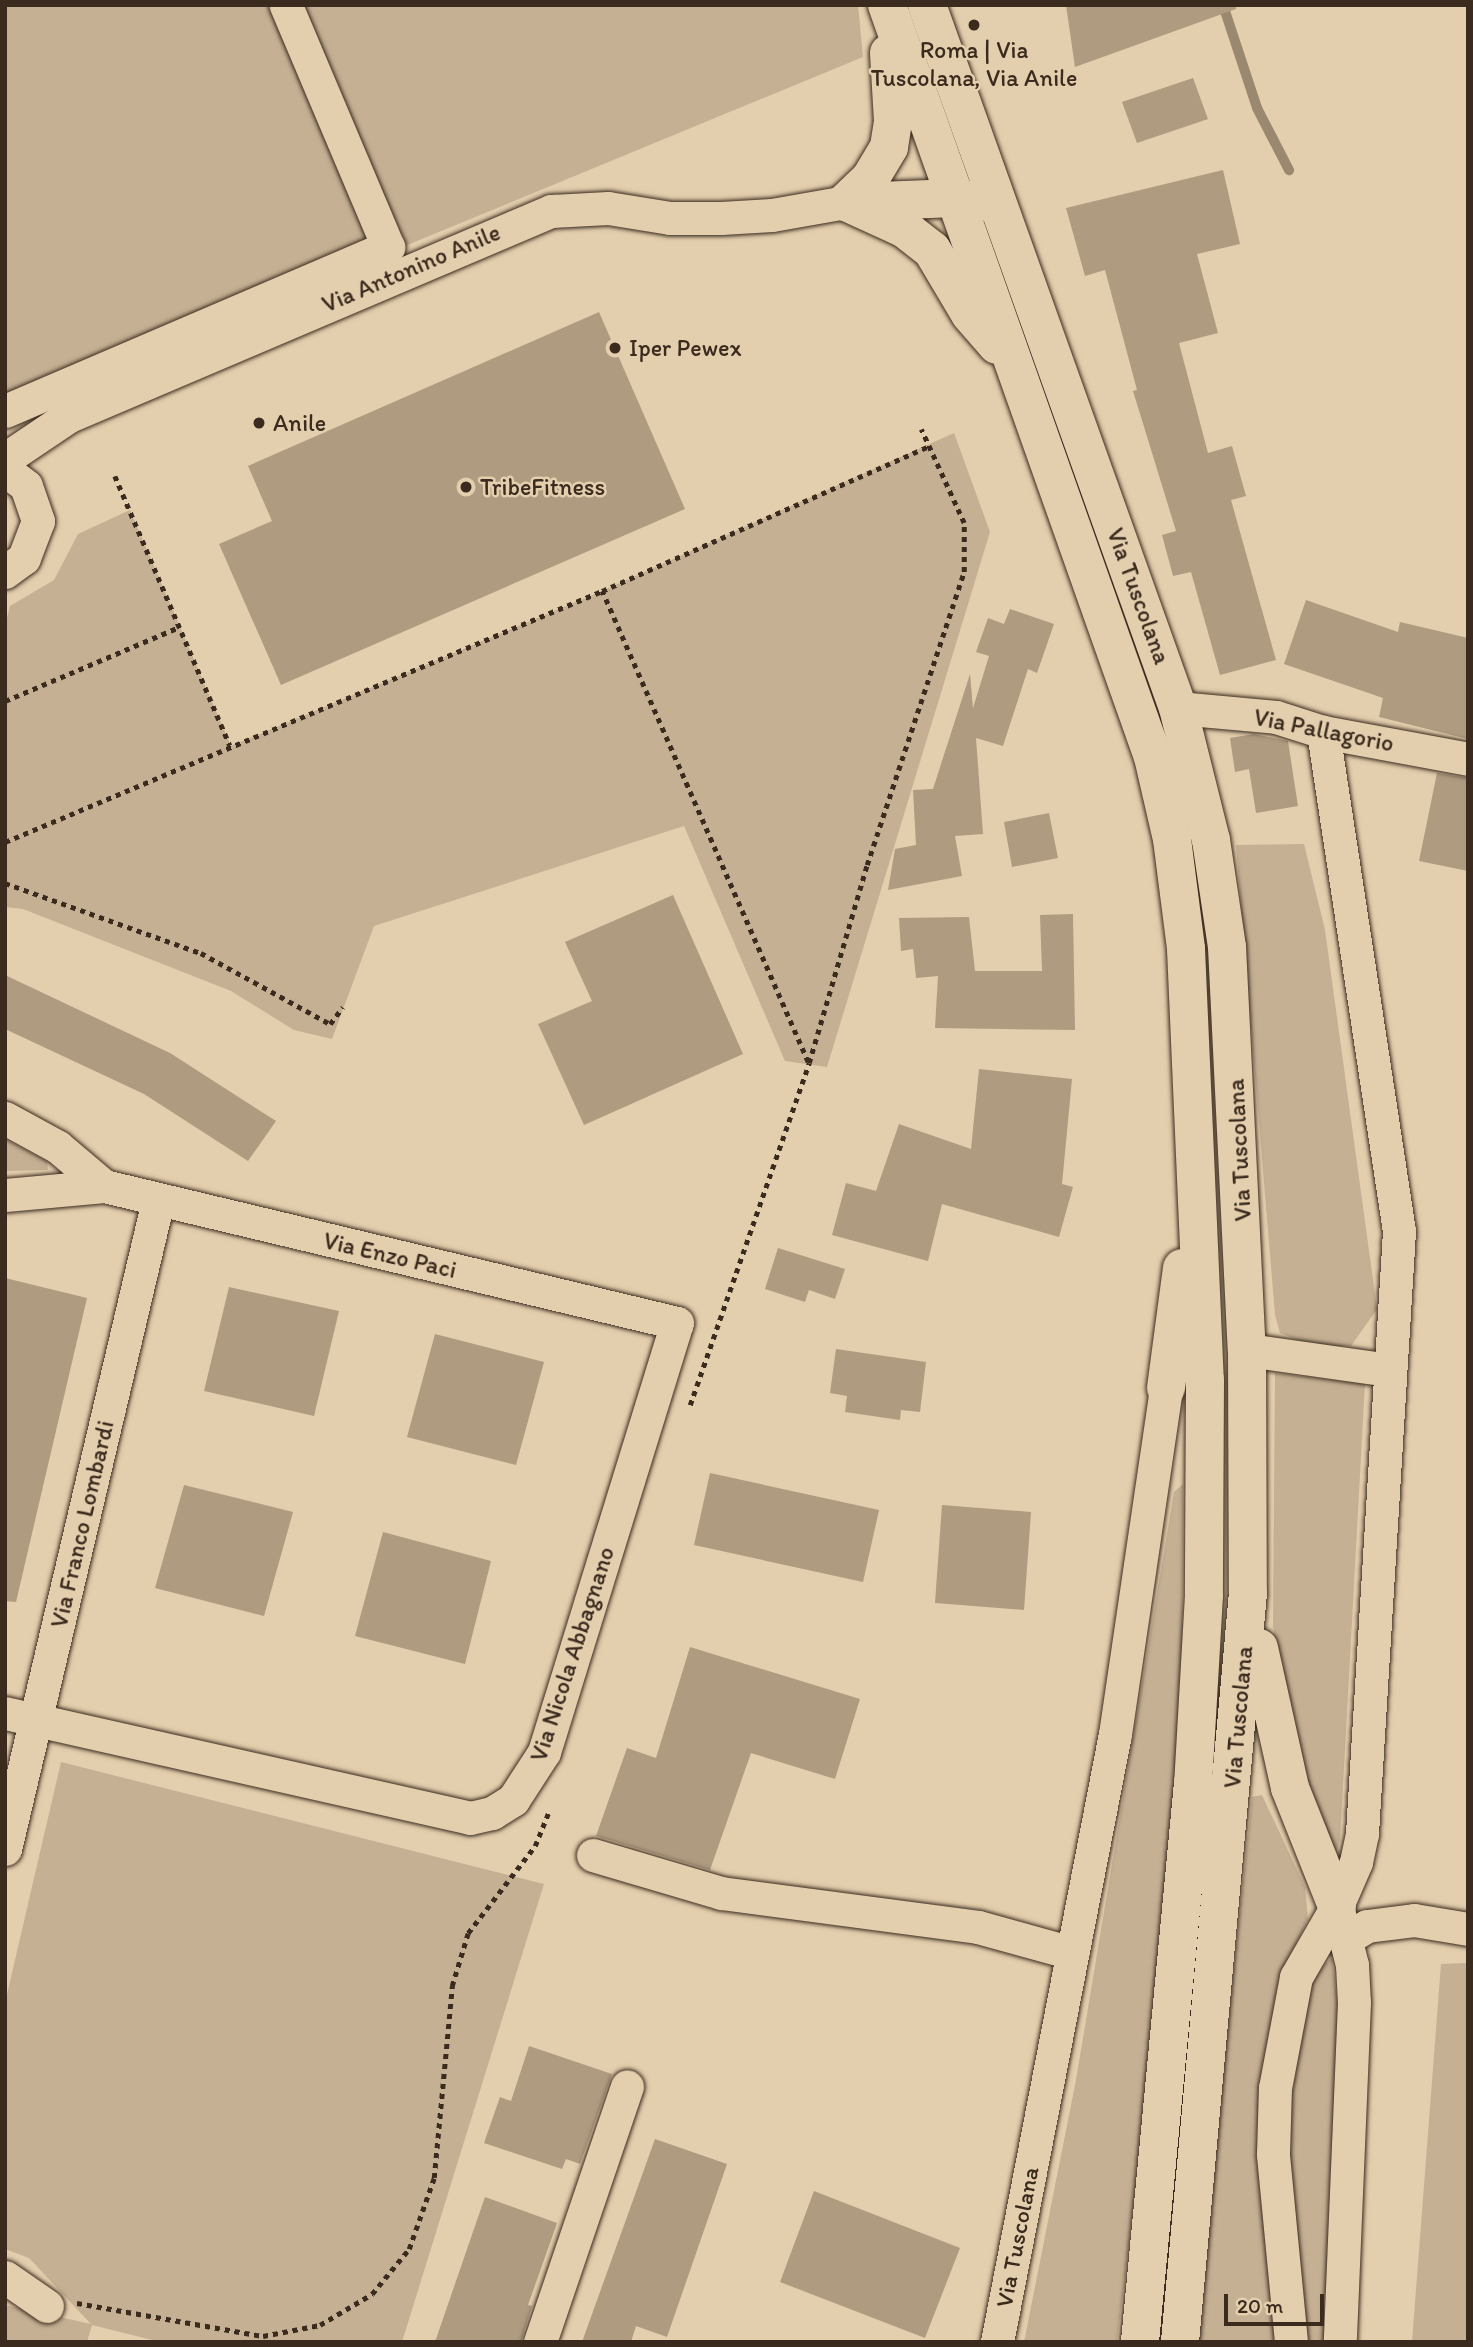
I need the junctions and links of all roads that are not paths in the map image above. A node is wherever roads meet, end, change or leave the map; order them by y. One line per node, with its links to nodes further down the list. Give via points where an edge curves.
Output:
1 (286, 5): 8 (street, via 388,247)
2 (886, 5): 4 (main road, Via Tuscolana); 5 (main road, via 893,89 891,135 879,167)
3 (927, 5): 6 (main road, Via Tuscolana)
4 (955, 198): 5 (main road); 6 (main road); 7 (main road, Via Tuscolana)
5 (846, 202): 7 (main road, via 905,229 932,250 970,314); 9 (street, Via Antonino Anile, via 734,218 670,218 608,208 551,211 69,416)
6 (999, 205): 12 (main road, Via Tuscolana)
7 (1014, 363): 16 (main road, Via Tuscolana, via 1123,667 1165,803 1186,949)
8 (5, 411)
9 (5, 459)
10 (5, 470): 11 (street, via 26,486 38,522 24,558)
11 (5, 572)
12 (1178, 708): 13 (street, Via Pallagorio, via 1276,717); 21 (main road, Via Tuscolana, via 1211,840 1227,947)
13 (1323, 732): 14 (street, Via Pallagorio); 22 (street, via 1399,1231)
14 (1468, 759)
15 (5, 1118): 17 (street, Via Enzo Paci, via 58,1147)
16 (1194, 1140): 23 (main road); 36 (main road, Via Tuscolana, via 1205,1380 1202,1637 1193,1783)
17 (104, 1186): 18 (street, Via Enzo Paci); 19 (street, Via Enzo Paci)
18 (5, 1195)
19 (158, 1199): 20 (street, Via Enzo Paci); 25 (street, Via Franco Lombardi)
20 (677, 1323): 25 (street, Via Nicola Abbagnano, via 544,1752 513,1800 492,1813 470,1818)
21 (1247, 1350): 22 (street); 24 (main road, Via Tuscolana)
22 (1390, 1370): 28 (street, via 1367,1795)
23 (1166, 1388): 30 (street, Via Tuscolana, via 1115,1734)
24 (1248, 1593): 28 (main road, via 1280,1753); 37 (main road, Via Tuscolana)
25 (20, 1716): 26 (street, Via Franco Lombardi)
26 (5, 1849)
27 (593, 1855): 30 (street, via 721,1893 978,1927)
28 (1342, 1922): 29 (street, via 1367,1926 1414,1920); 38 (street, via 1296,1977 1275,2088 1275,2185); 39 (street, via 1354,2002)
29 (1468, 1929)
30 (1072, 1953): 35 (street, Via Tuscolana)
31 (627, 2085): 34 (street)
32 (5, 2277): 33 (street)
33 (47, 2306)
34 (540, 2342)
35 (997, 2342)
36 (1140, 2342)
37 (1180, 2342)
38 (1291, 2342)
39 (1340, 2342)

